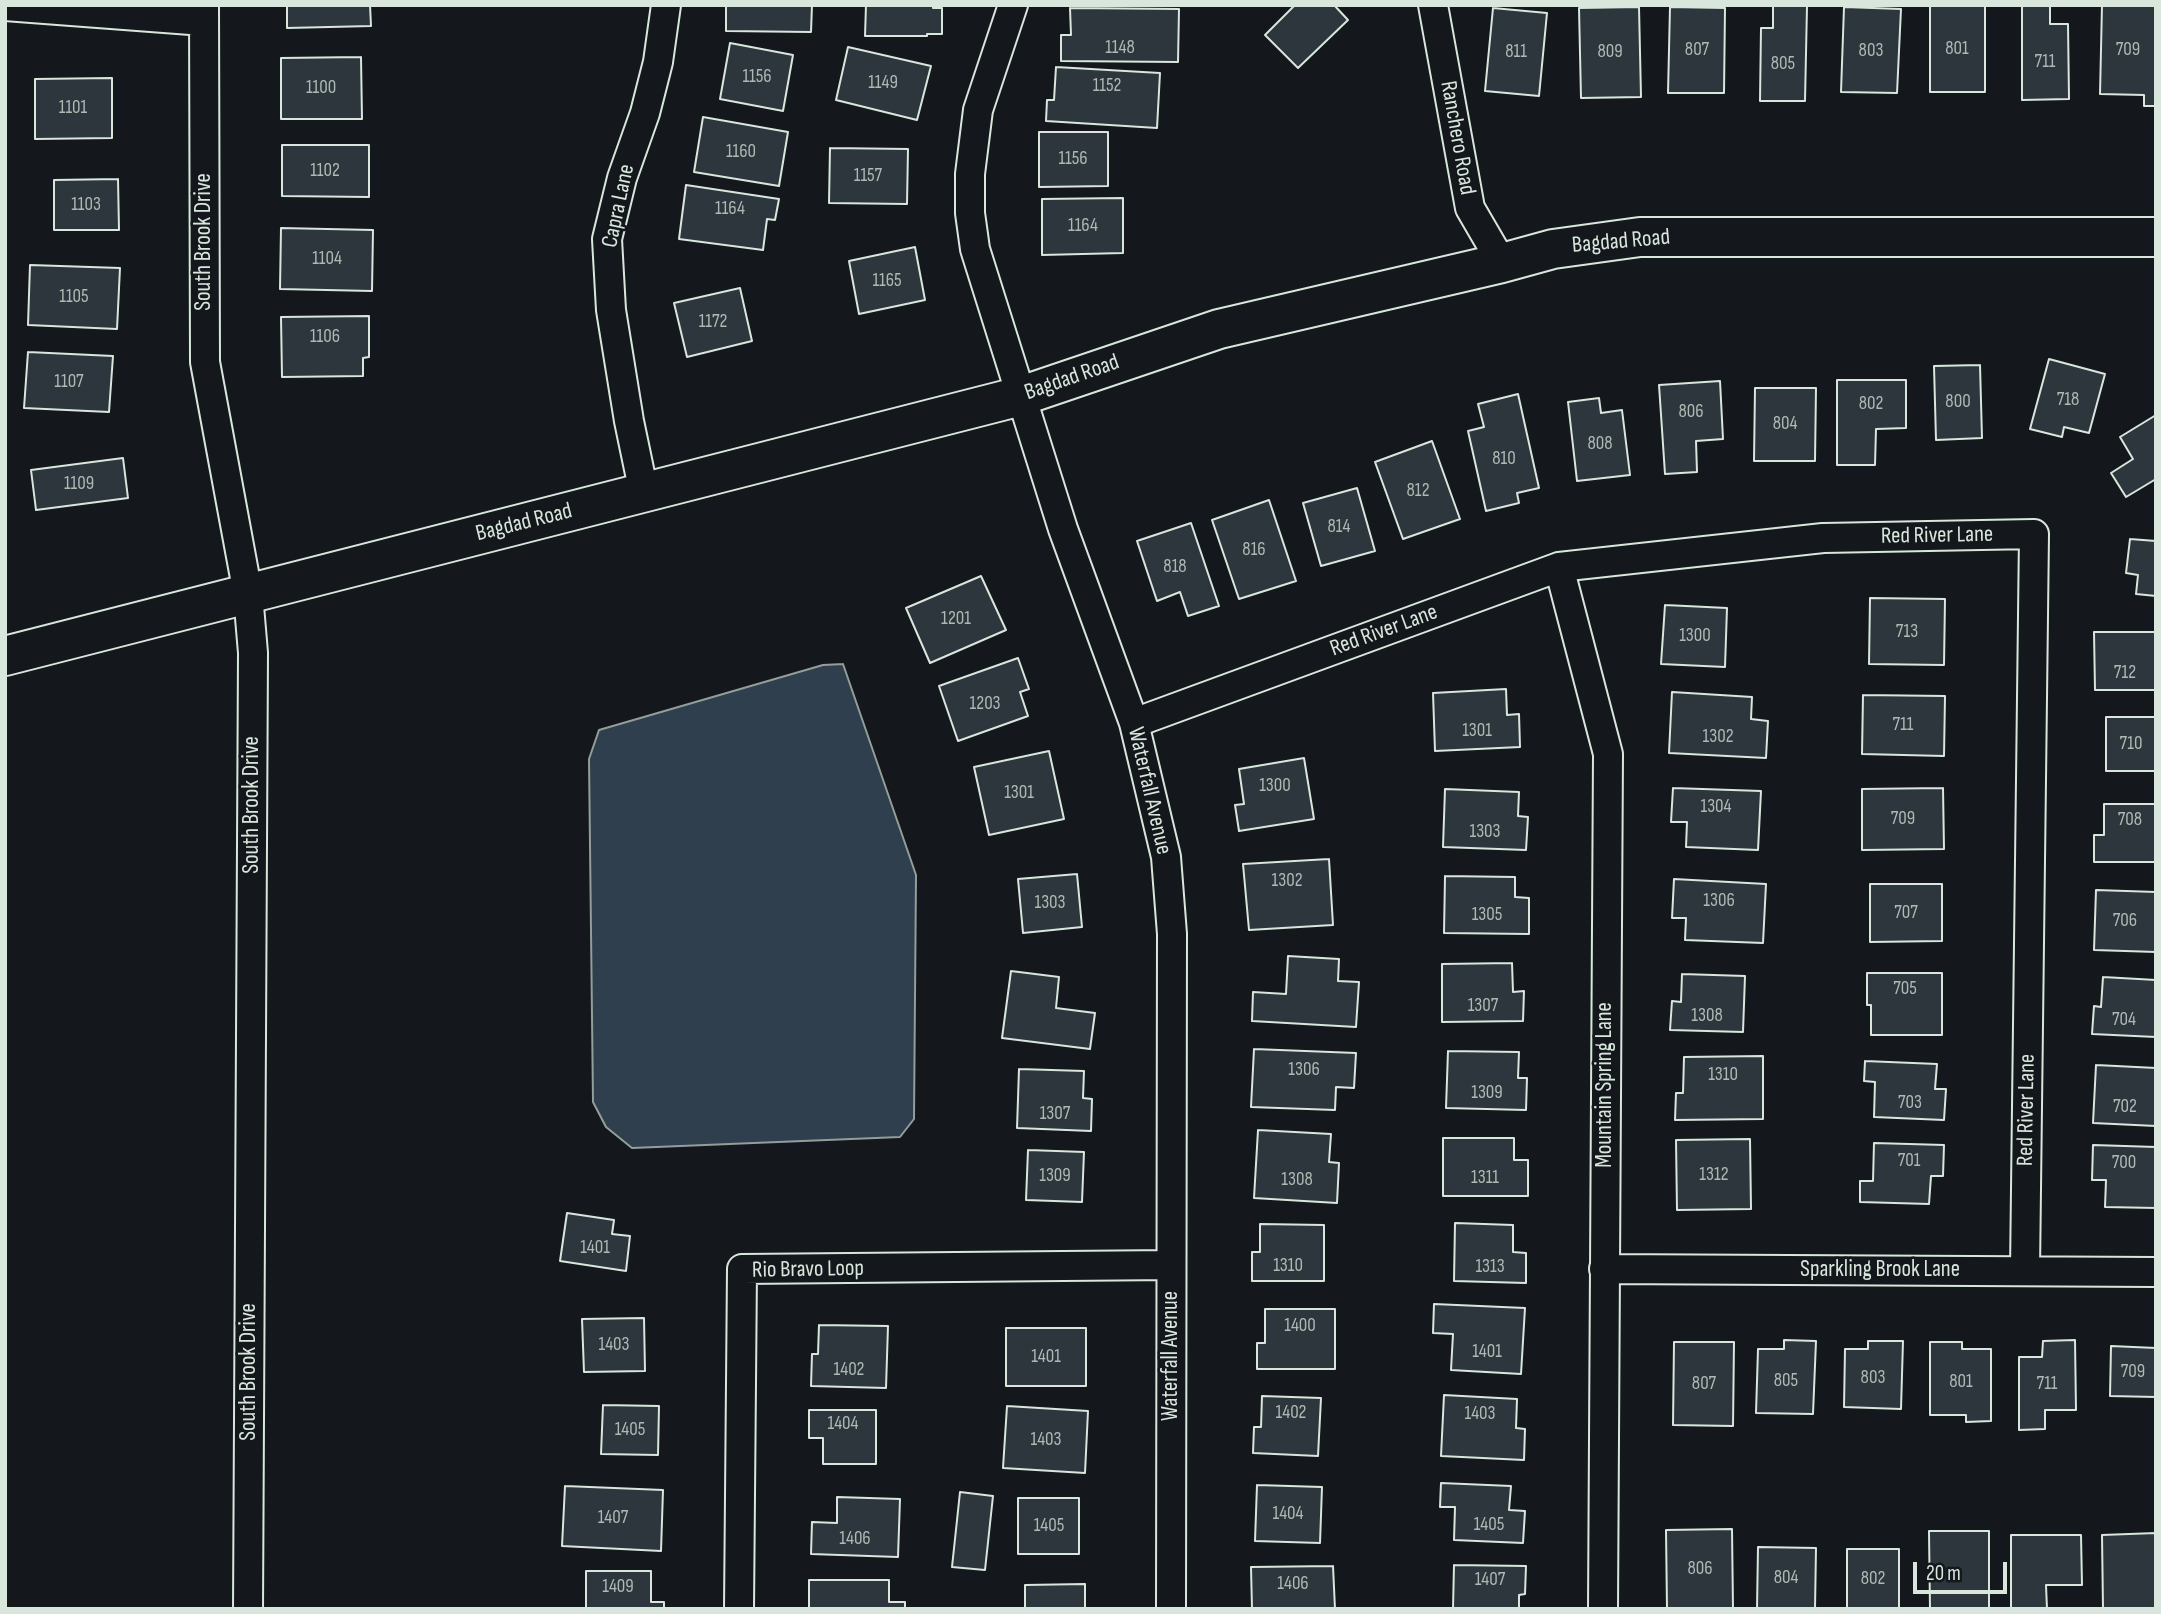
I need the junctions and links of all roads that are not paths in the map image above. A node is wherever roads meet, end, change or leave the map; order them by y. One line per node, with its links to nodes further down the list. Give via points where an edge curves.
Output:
1 (666, 5): 9 (street, Capra Lane, via 659,62 607,239 611,310)
2 (1013, 5): 8 (street, Waterfall Avenue, via 978,110 970,213 975,249)
3 (1433, 5): 7 (street, Ranchero Road, via 1470,208)
4 (5, 6): 5 (street)
5 (204, 13): 11 (street, South Brook Drive, via 205,362)
6 (2156, 237): 7 (street, Bagdad Road, via 1640,237 1553,249)
7 (1502, 263): 8 (street, Bagdad Road, via 1219,329)
8 (1021, 396): 9 (street, Bagdad Road); 13 (street, Waterfall Avenue, via 1063,529)
9 (643, 493): 11 (street, Bagdad Road)
10 (1559, 567): 13 (street, Red River Lane); 15 (street, Mountain Spring Lane, via 1608,754); 16 (street, Red River Lane, via 1823,538 2034,534)
11 (248, 594): 12 (street, Bagdad Road); 18 (street, South Brook Drive, via 253,653)
12 (5, 656)
13 (1135, 723): 14 (street, Waterfall Avenue, via 1166,857 1171,934)
14 (1170, 1265): 19 (street, Rio Bravo Loop, via 742,1269); 20 (street, Waterfall Avenue)
15 (1604, 1269): 16 (street, Sparkling Brook Lane); 21 (street, Mountain Spring Lane)
16 (2025, 1270): 17 (street, Sparkling Brook Lane)
17 (2156, 1272)
18 (247, 1609)
19 (739, 1609)
20 (1171, 1609)
21 (1603, 1609)

